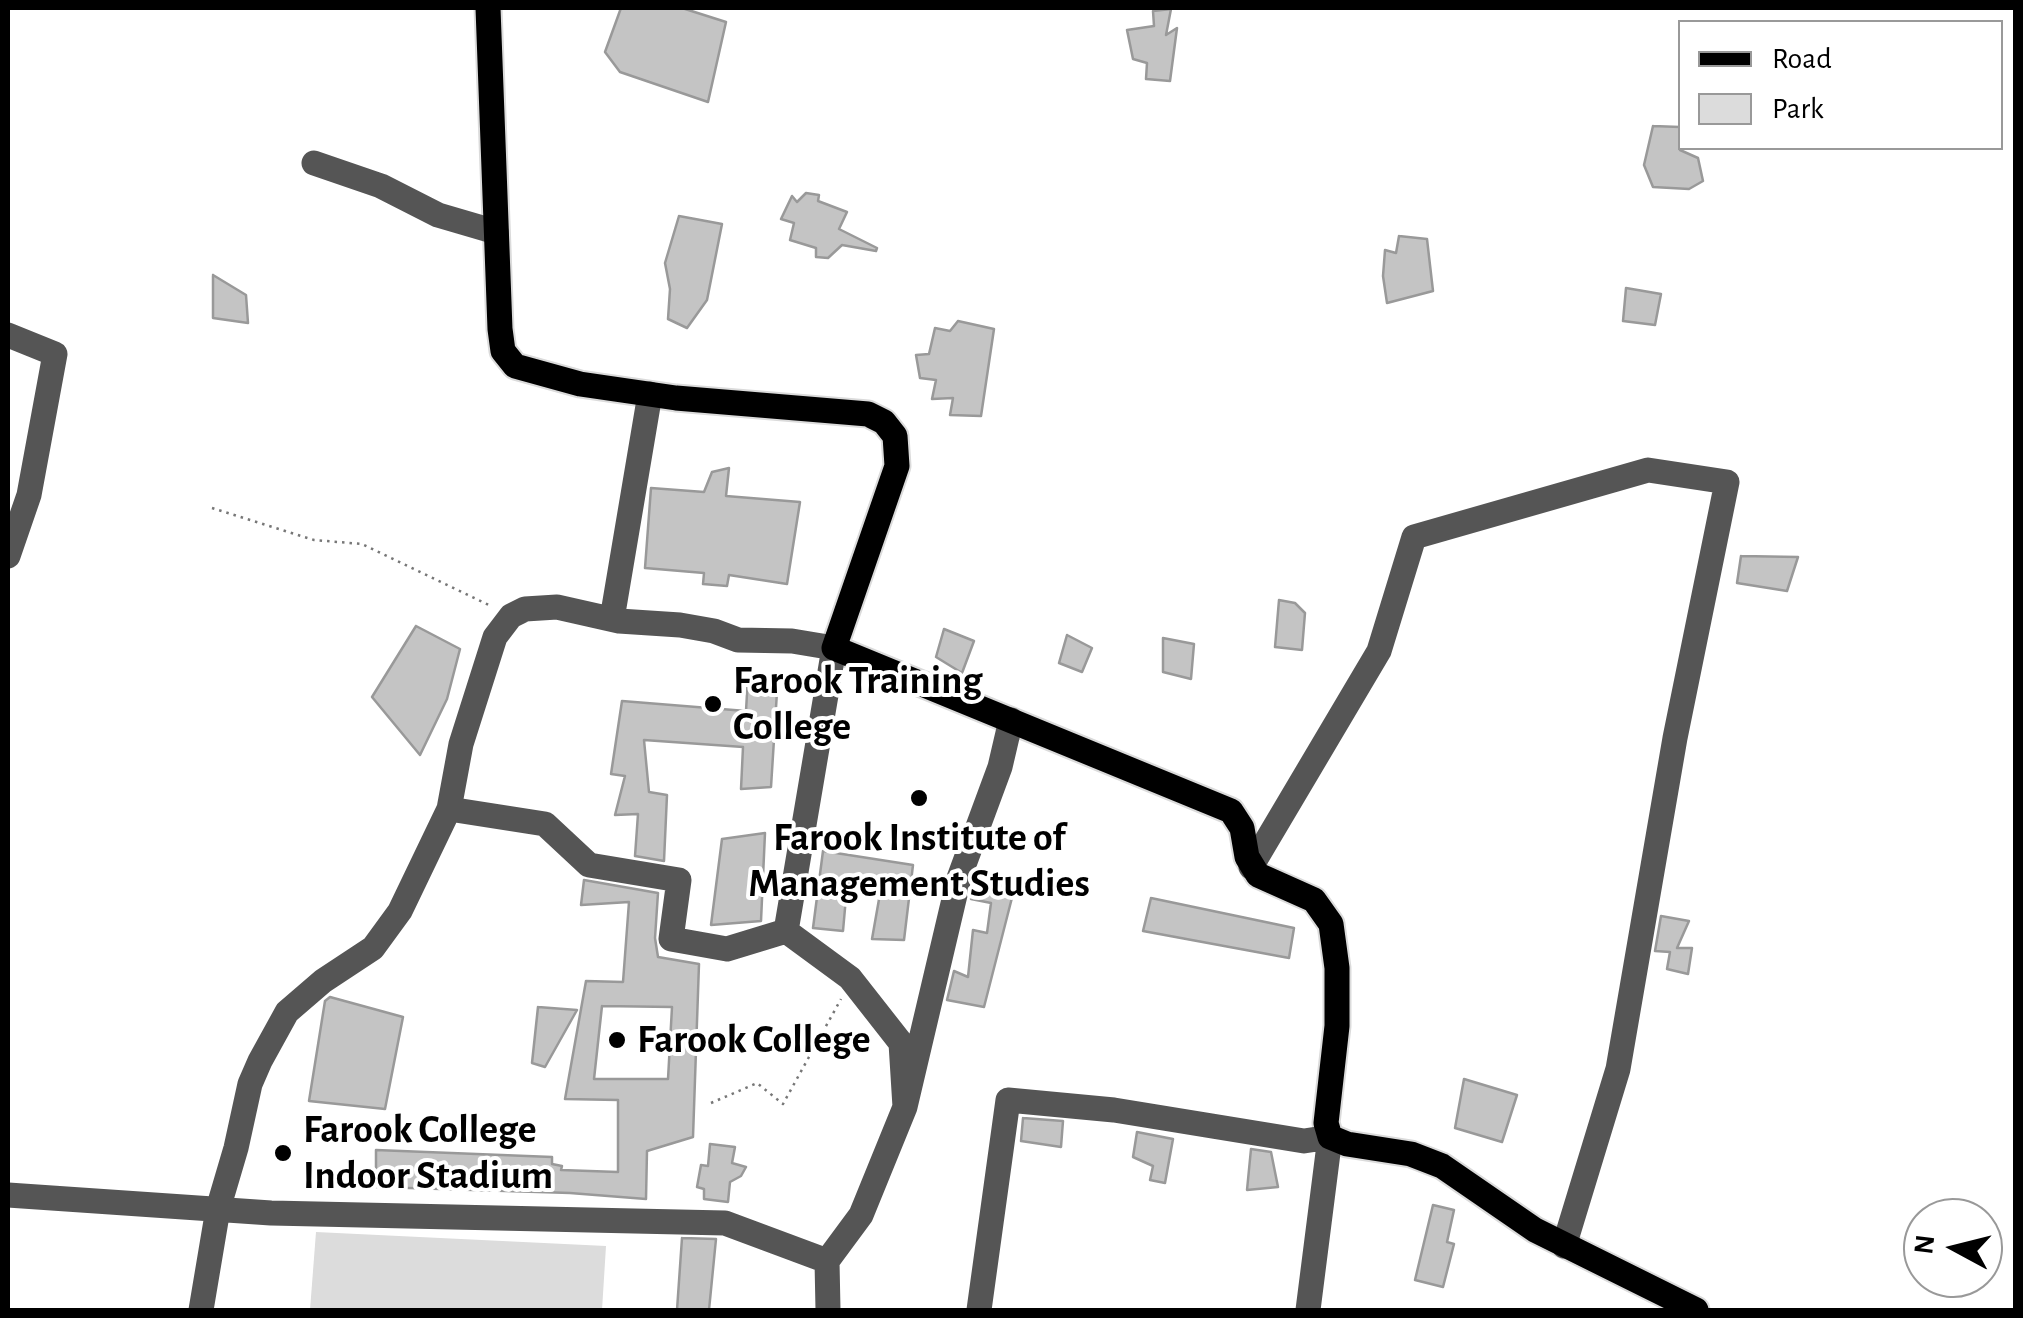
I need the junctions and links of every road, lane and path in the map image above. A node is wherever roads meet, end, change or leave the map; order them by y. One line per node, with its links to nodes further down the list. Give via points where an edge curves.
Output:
1 (488, 8): 3 (main road)
2 (314, 164): 3 (street)
3 (496, 232): 5 (main road, via 500,329 515,366)
4 (8, 335): 7 (street, via 56,354 29,495)
5 (650, 394): 9 (street); 10 (main road, via 868,414 895,436 892,485)
6 (212, 508): 8 (path, via 314,540 362,544)
7 (8, 556)
8 (511, 616): 9 (street, via 557,608); 12 (street, via 495,637 476,688)
9 (612, 619): 10 (street)
10 (834, 648): 11 (main road); 14 (street)
11 (1011, 720): 13 (main road, via 1231,811); 17 (street, via 959,878)
12 (449, 808): 14 (street, via 545,824 590,865 679,880 672,939 726,949); 20 (street, via 400,911 373,948 286,1012 250,1084)
13 (1251, 867): 18 (main road, via 1265,880 1314,900 1332,924 1337,1006); 21 (street, via 1379,650 1414,537 1648,470 1727,482 1674,738 1618,1069)
14 (786, 931): 15 (street)
15 (850, 978): 16 (path, via 783,1104 757,1083); 17 (street, via 902,1043)
16 (711, 1103)
17 (905, 1107): 22 (street, via 861,1215)
18 (1330, 1137): 21 (main road, via 1442,1166); 25 (street, via 1304,1141 1008,1100); 26 (street)
19 (8, 1195): 20 (street)
20 (218, 1208): 22 (street, via 725,1223); 23 (street)
21 (1564, 1246): 27 (main road)
22 (827, 1260): 24 (street)
23 (201, 1310)
24 (828, 1310)
25 (980, 1310)
26 (1308, 1310)
27 (1696, 1310)

